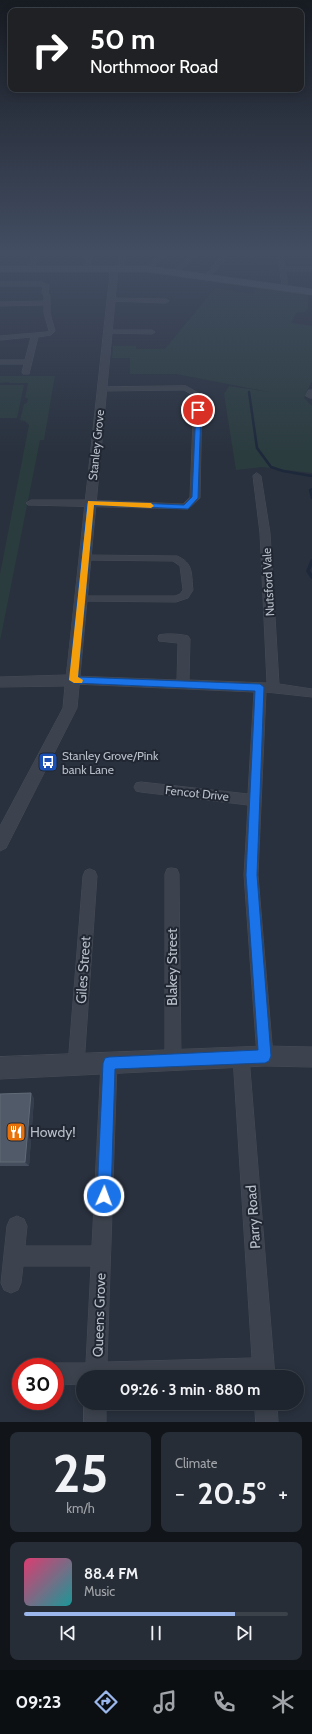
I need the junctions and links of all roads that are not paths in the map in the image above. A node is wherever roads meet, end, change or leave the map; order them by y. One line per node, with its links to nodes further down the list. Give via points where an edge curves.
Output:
1 (49, 321): 5 (street, via 51,333)
2 (109, 321): 3 (street, Stanley Grove)
3 (108, 332): 4 (street); 10 (street, Stanley Grove)
4 (152, 332)
5 (35, 336): 6 (street); 8 (street)
6 (0, 338)
7 (0, 362): 8 (street)
8 (28, 362): 9 (street)
9 (26, 372)
10 (102, 389): 13 (street, Stanley Grove); 13 (street, via 186,388 198,395 195,498 185,507)
11 (257, 476): 20 (street, Nutsford Vale, via 265,533)
12 (31, 503): 13 (street)
13 (90, 503): 14 (street, Stanley Grove)
14 (85, 558): 15 (street, Stanley Grove); 15 (street, via 181,560 185,565 188,590 184,596 176,599)
15 (82, 600): 17 (street, Stanley Grove)
16 (163, 638): 19 (street, via 184,639)
17 (74, 680): 18 (street); 19 (street); 24 (street, Stanley Grove, via 70,708)
18 (0, 682)
19 (183, 684): 20 (street)
20 (266, 688): 21 (street); 23 (street, Nutsford Vale)
21 (312, 693)
22 (140, 787): 23 (street, Fencot Drive)
23 (254, 800): 27 (street, Nutsford Vale, via 251,875)
24 (0, 843)
25 (172, 874): 30 (street, Blakey Street)
26 (90, 876): 32 (street, Giles Street)
27 (265, 1056): 28 (street); 29 (street)
28 (312, 1057)
29 (241, 1058): 30 (street); 39 (street, Parry Road)
30 (173, 1060): 31 (street)
31 (109, 1063): 32 (street); 36 (street, Queens Grove)
32 (76, 1064): 33 (street)
33 (0, 1068)
34 (16, 1226): 35 (street)
35 (14, 1256): 36 (street, Queens Grove); 37 (street)
36 (101, 1256): 38 (street, Queens Grove)
37 (10, 1283)
38 (96, 1370)
39 (264, 1370)
40 (64, 1374): 41 (street, Queens Grove)
41 (76, 1375)
42 (95, 1410): 44 (street)
43 (266, 1410): 45 (street)
44 (95, 1422)
45 (267, 1422)

